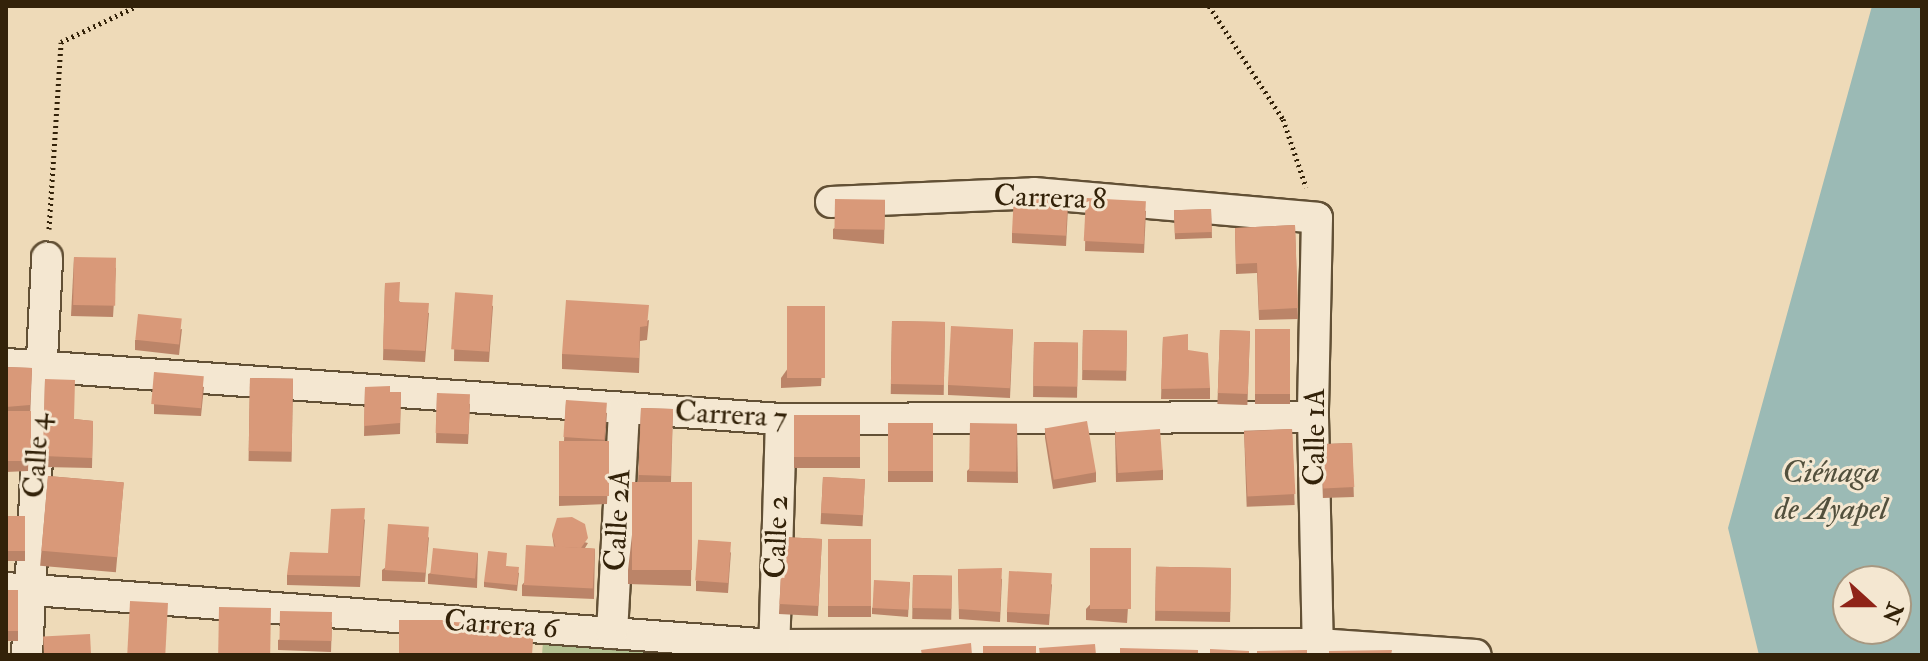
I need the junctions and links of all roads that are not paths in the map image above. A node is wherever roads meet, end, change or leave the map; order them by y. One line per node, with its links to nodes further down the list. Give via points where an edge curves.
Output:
1 (831, 202): 2 (street, Carrera 8, via 1034,193)
2 (1317, 218): 7 (street, Calle 1A)
3 (47, 258): 5 (street, Calle 4)
4 (6, 364): 5 (street, Carrera 7)
5 (41, 367): 6 (street, Carrera 7); 9 (street, Calle 4)
6 (624, 408): 8 (street, Carrera 7); 10 (street, Calle 2A)
7 (1313, 417): 8 (street, Carrera 7); 12 (street, Calle 1A)
8 (781, 419): 13 (street, Calle 2)
9 (18, 589): 11 (street, Carrera 6); 14 (street, Calle 4)
10 (612, 633): 11 (street, Carrera 6); 13 (street, Carrera 6)
11 (543, 641)
12 (1318, 649): 13 (street, Carrera 6); 15 (street, Carrera 6)
13 (774, 650)
14 (27, 655)
15 (1476, 655)

